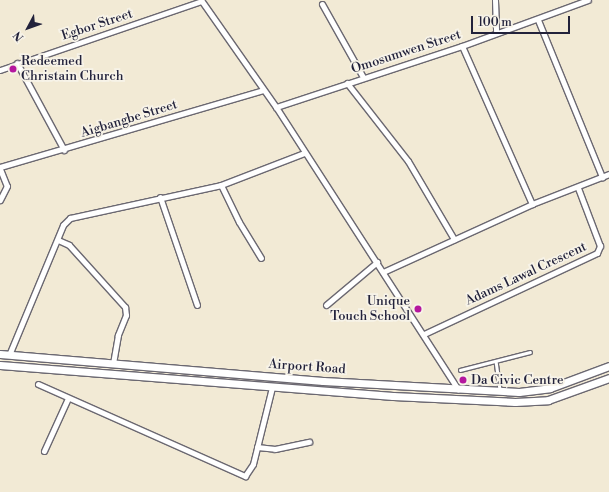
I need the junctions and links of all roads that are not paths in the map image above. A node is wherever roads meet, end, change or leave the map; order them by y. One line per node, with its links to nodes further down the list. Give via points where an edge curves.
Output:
1 (495, 0): 6 (street)
2 (588, 0): 5 (street, Omosumwen Street)
3 (201, 1): 8 (street, Egbor Street); 12 (street)
4 (322, 4): 10 (street)
5 (538, 20): 6 (street, Omosumwen Street); 18 (street)
6 (496, 33): 7 (street, Omosumwen Street)
7 (462, 46): 10 (street, Omosumwen Street); 23 (street)
8 (16, 63): 9 (street, Egbor Street); 14 (street)
9 (0, 70)
10 (363, 77): 11 (street, Omosumwen Street)
11 (347, 83): 13 (street, Omosumwen Street); 24 (street, via 408,161)
12 (264, 90): 13 (street); 14 (street, Aigbangbe Street)
13 (276, 107): 15 (street)
14 (64, 150): 16 (street, Aigbangbe Street)
15 (304, 153): 19 (street); 27 (street)
16 (0, 168): 22 (street, via 7,186)
17 (609, 174): 18 (street)
18 (602, 177): 20 (street)
19 (222, 185): 21 (street); 26 (street, via 238,222)
20 (578, 188): 23 (street); 31 (street, Adams Lawal Crescent, via 600,246 598,253)
21 (160, 197): 25 (street, via 70,218 63,225); 29 (street)
22 (0, 200)
23 (532, 204): 24 (street)
24 (454, 239): 28 (street)
25 (58, 240): 34 (street); 36 (street, via 69,245 125,307 126,315 118,335)
26 (261, 258)
27 (377, 262): 28 (street); 30 (street)
28 (383, 272): 31 (street)
29 (197, 305)
30 (326, 305)
31 (424, 334): 45 (street)
32 (530, 352): 35 (lane)
33 (0, 354): 34 (main road, Airport Road)
34 (9, 355): 36 (main road, Airport Road)
35 (496, 361): 39 (lane); 46 (lane)
36 (113, 364): 41 (main road, Airport Road)
37 (0, 365): 43 (main road, Airport Road)
38 (609, 366): 46 (main road, Airport Road, via 550,388 534,391)
39 (460, 370)
40 (609, 378): 44 (main road, Airport Road, via 548,400 530,402)
41 (323, 381): 44 (main road); 45 (main road, Airport Road)
42 (38, 384): 47 (street)
43 (272, 387): 44 (main road, Airport Road); 49 (street)
44 (322, 390)
45 (458, 390): 46 (main road, Airport Road)
46 (500, 391)
47 (68, 398): 49 (street, via 239,475 245,476 251,469); 50 (street)
48 (309, 442): 49 (street, via 275,448)
49 (257, 446)
50 (44, 451)

